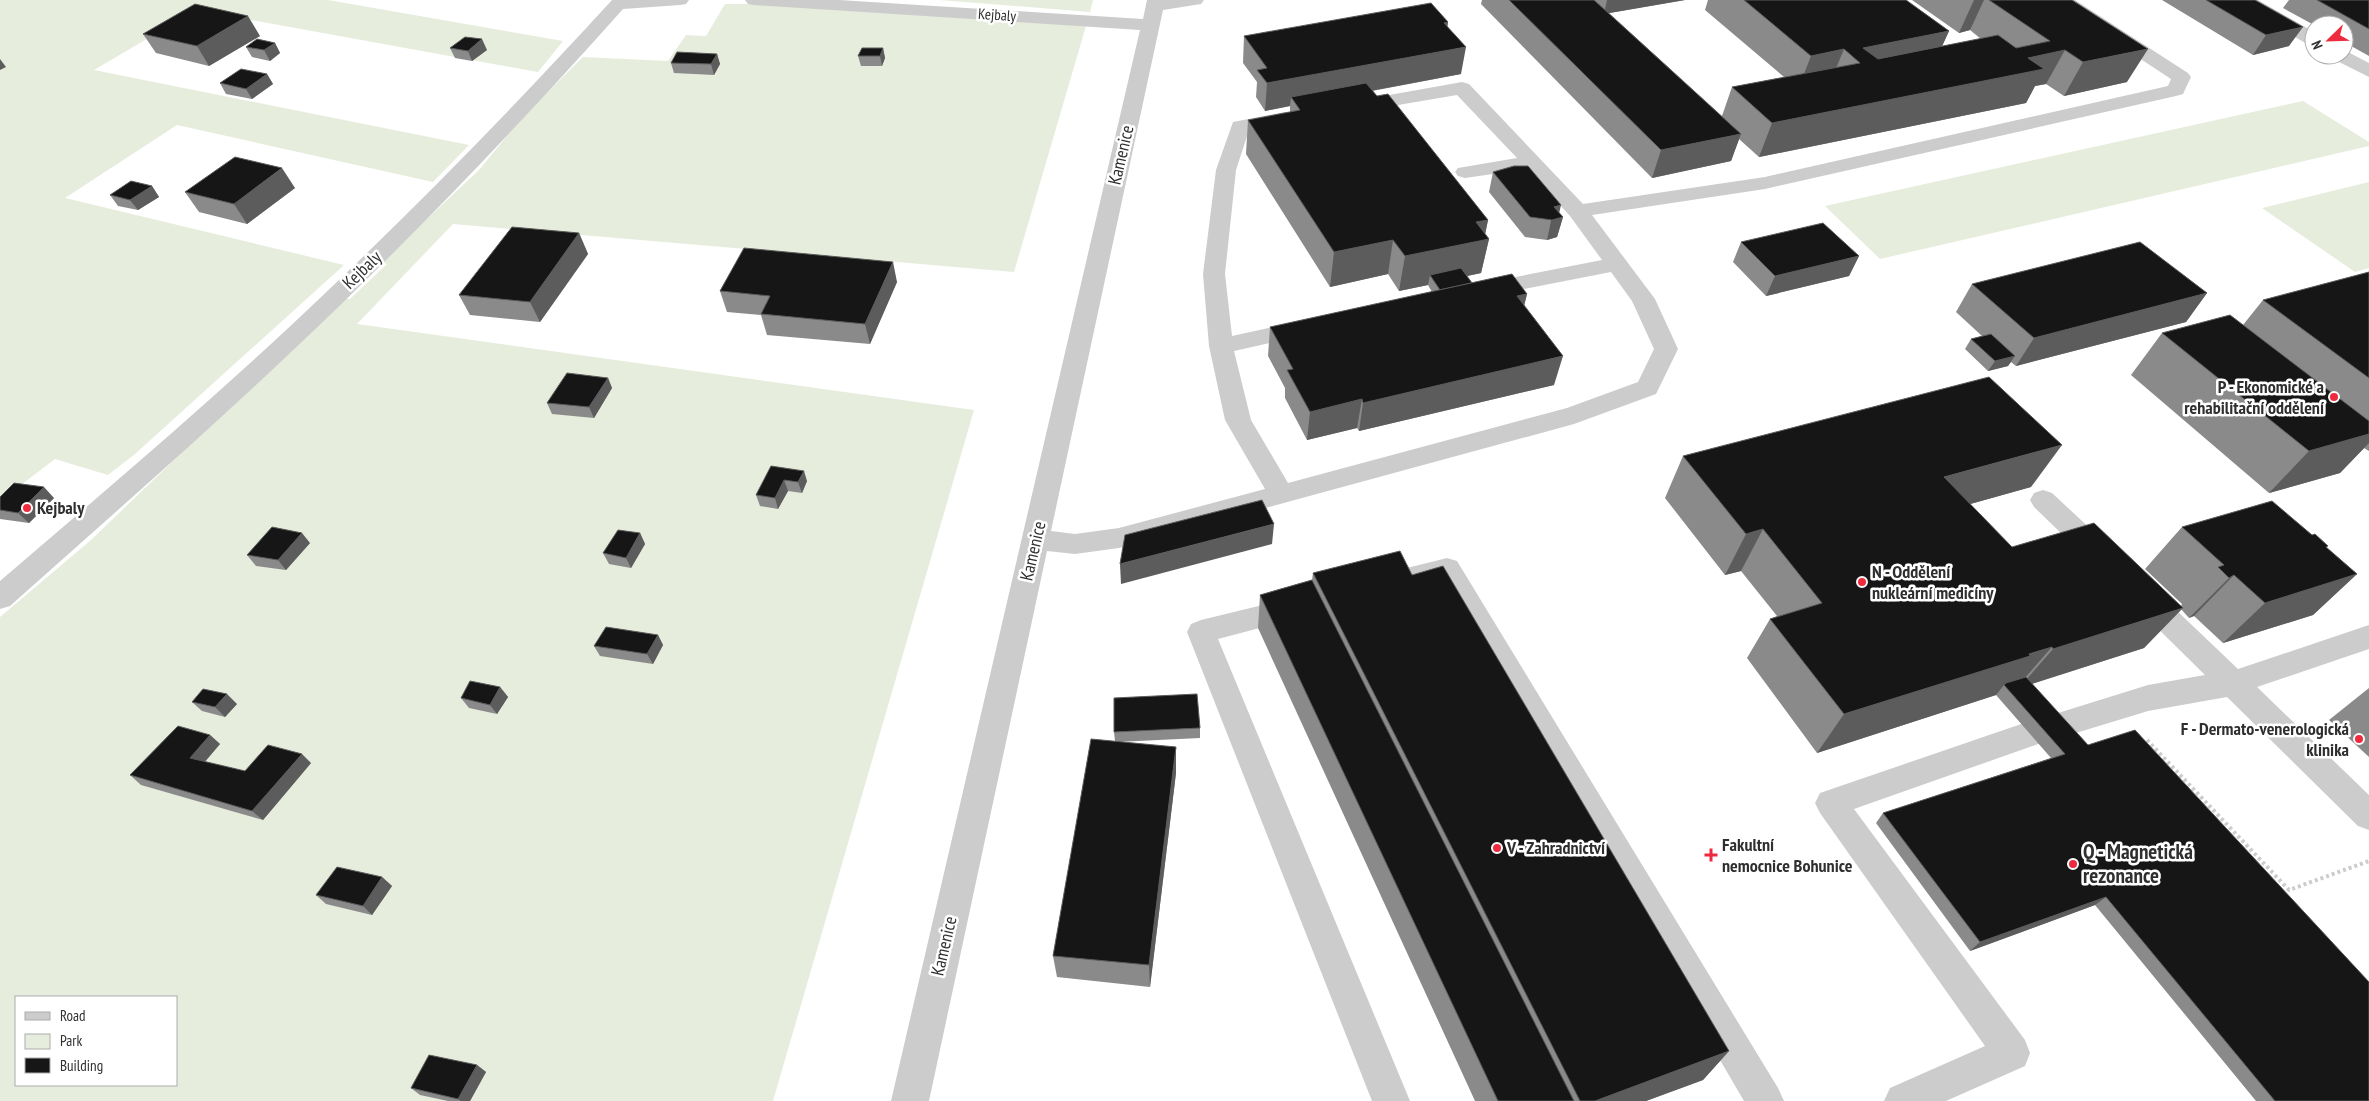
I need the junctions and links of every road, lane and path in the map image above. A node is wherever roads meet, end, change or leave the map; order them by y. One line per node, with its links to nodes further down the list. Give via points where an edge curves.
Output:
1 (680, 0): 6 (street, Kejbaly)
2 (754, 0): 7 (street, Kejbaly)
3 (1195, 0): 7 (street, Kejbaly)
4 (2063, 0): 15 (street, via 2180,77 2176,90 1765,183)
5 (2245, 0): 8 (street)
6 (620, 2): 24 (street, Kejbaly, via 464,169 364,269 229,396)
7 (1154, 10): 22 (street, Kamenice)
8 (2304, 34)
9 (2354, 63): 10 (street)
10 (2369, 72)
11 (1335, 110): 13 (street, via 1462,88)
12 (1306, 115): 19 (street, via 1240,126 1226,170 1214,274)
13 (1532, 162): 14 (street); 15 (street)
14 (1465, 172)
15 (1578, 210): 16 (street)
16 (1616, 264): 17 (street); 20 (street, via 1643,299 1666,349 1647,388 1574,415)
17 (1466, 294)
18 (1326, 324): 19 (street)
19 (1221, 346): 20 (street, via 1238,420)
20 (1281, 494): 22 (street, via 1119,538 1075,544)
21 (2043, 500): 27 (street)
22 (1036, 540): 34 (street, Kamenice)
23 (1381, 586): 36 (street, via 1447,569)
24 (0, 598)
25 (1324, 600): 35 (street, via 1201,632)
26 (2369, 637): 27 (street)
27 (2234, 683): 28 (street, via 2148,698); 29 (street)
28 (2116, 708): 31 (path); 33 (street, via 2042,730 1831,803 2012,1053)
29 (2369, 816)
30 (2369, 861): 31 (path)
31 (2289, 890): 32 (path)
32 (2283, 898)
33 (1913, 1099)
34 (910, 1101)
35 (1391, 1101)
36 (1765, 1101)

